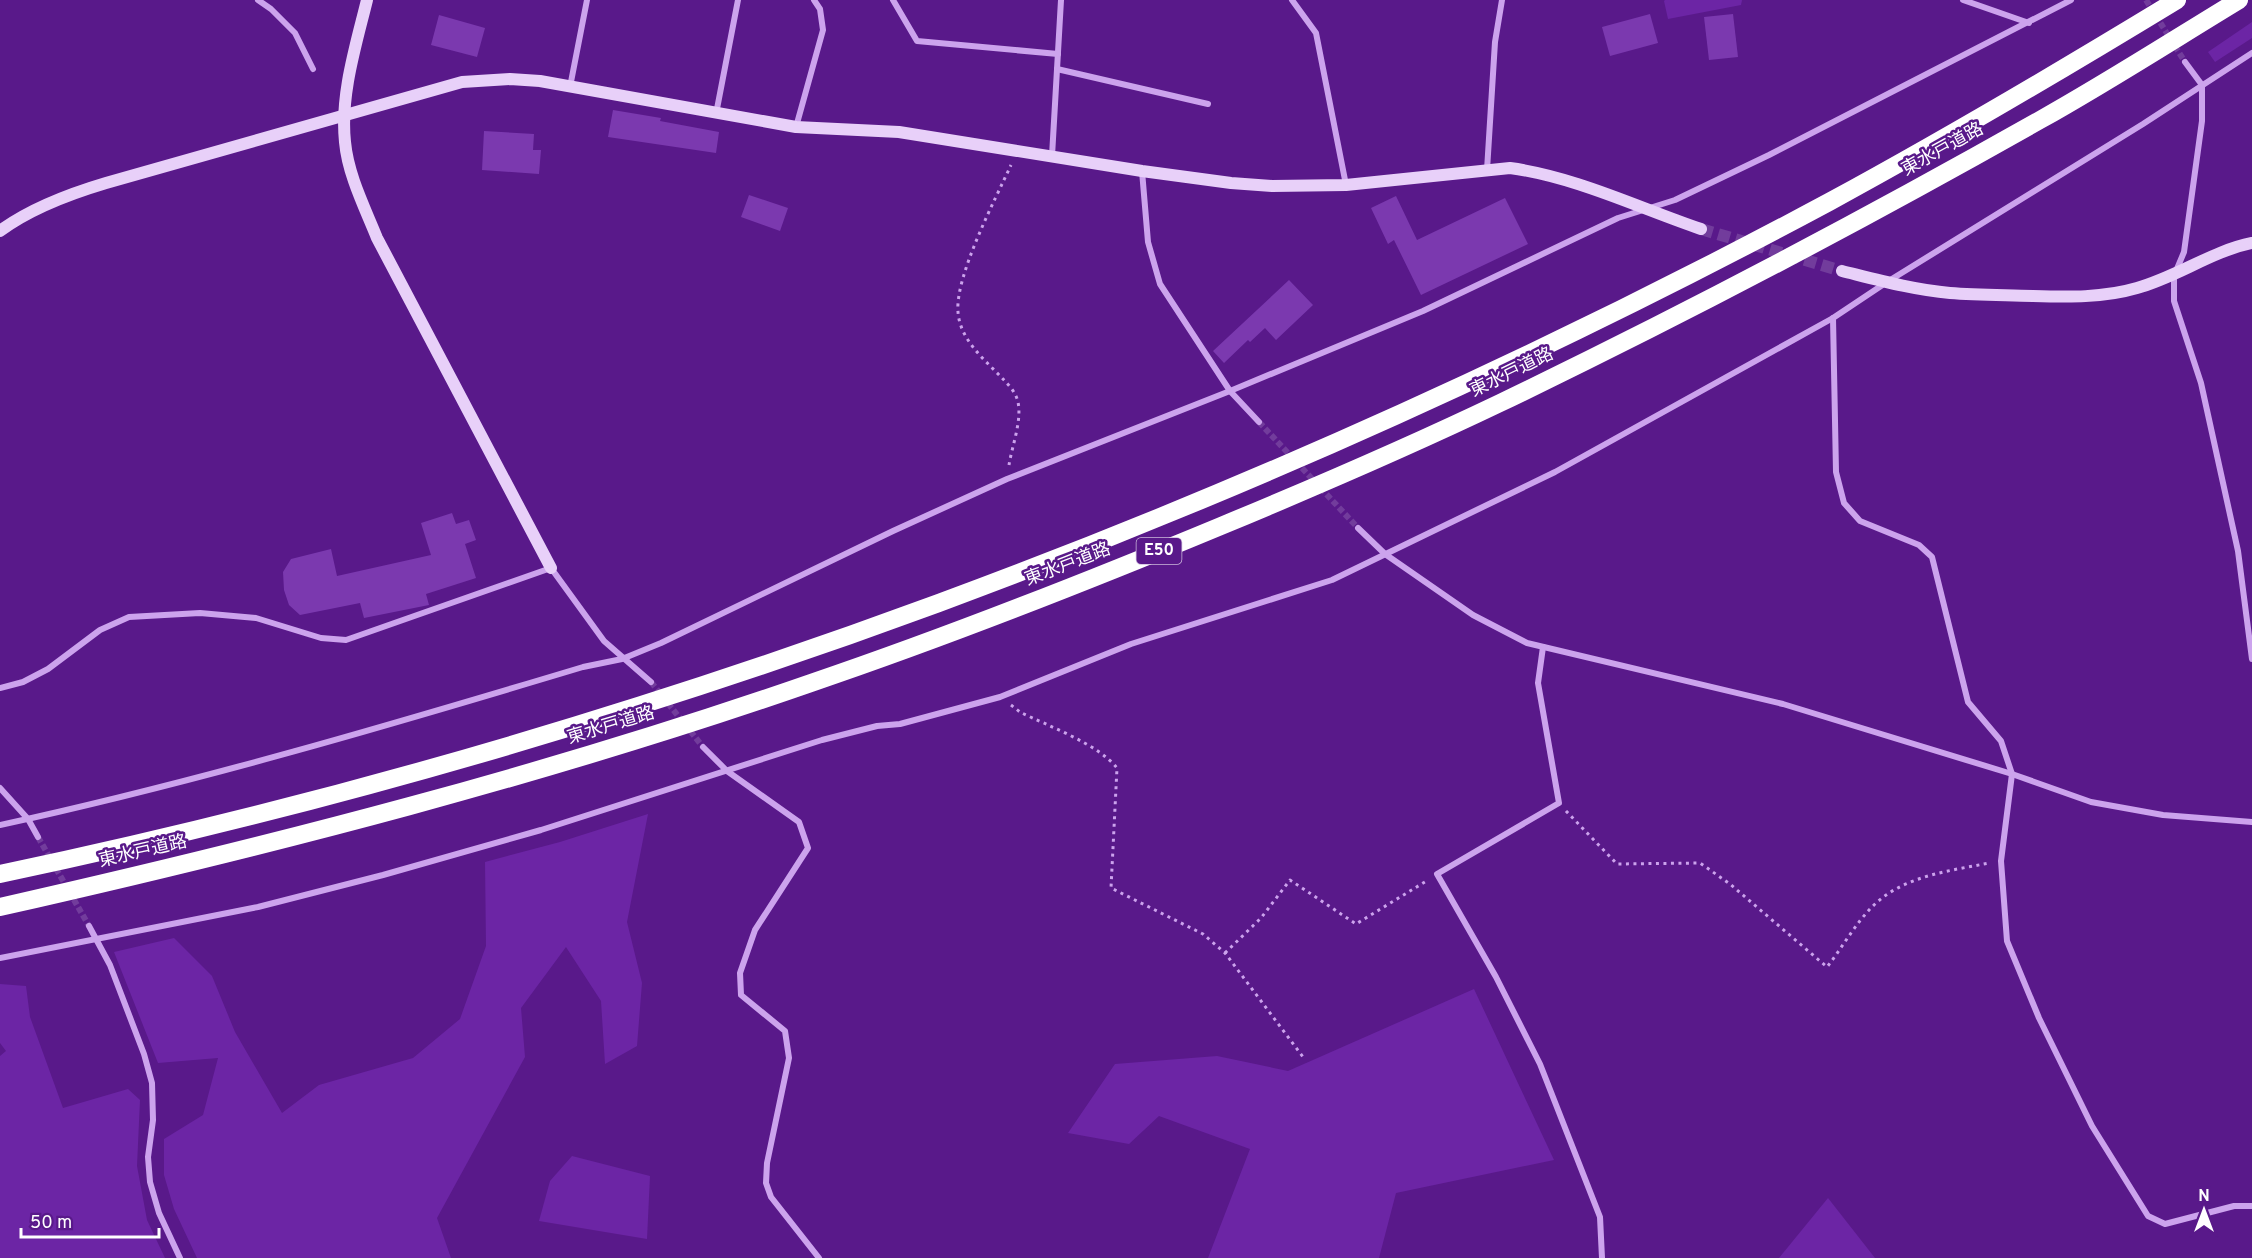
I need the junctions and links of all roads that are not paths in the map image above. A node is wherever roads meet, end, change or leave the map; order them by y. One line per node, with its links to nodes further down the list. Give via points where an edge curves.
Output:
1 (258, 0): 18 (street, via 295,33)
2 (367, 0): 24 (street)
3 (587, 0): 21 (street)
4 (738, 0): 23 (street)
5 (814, 0): 25 (street, via 820,9 823,30)
6 (893, 0): 16 (street, via 917,41)
7 (1061, 0): 16 (street)
8 (1292, 0): 29 (street, via 1316,33)
9 (1503, 0): 27 (street, via 1495,42)
10 (1963, 0): 14 (street)
11 (2071, 0): 14 (street)
12 (2177, 0): 56 (highway, 東水戸道路 / E50, via 2036,86 1830,201 1650,294 1309,454 1102,541 797,654 636,707 426,770 264,813)
13 (2239, 0): 57 (highway, 東水戸道路 / E50, via 2046,117 1665,322 1344,474 1114,570 810,684 636,741 262,846)
14 (2029, 23): 30 (street, via 1769,155 1675,200)
15 (2252, 53): 20 (street)
16 (1058, 54): 19 (street)
17 (2185, 62): 20 (street)
18 (313, 69)
19 (1057, 69): 22 (street); 26 (street)
20 (2202, 85): 35 (street, via 2202,121 2184,252); 36 (street)
21 (570, 87): 23 (street); 24 (street, via 510,79 462,82)
22 (1208, 104)
23 (716, 114): 25 (street)
24 (345, 115): 32 (street, via 68,195); 42 (street, via 345,143 354,182 377,238)
25 (796, 127): 26 (street, via 899,132)
26 (1052, 156): 28 (street)
27 (1487, 170): 29 (street); 30 (street, via 1532,171)
28 (1142, 171): 29 (street, via 1241,184); 38 (street, via 1148,242 1160,284)
29 (1346, 185)
30 (1644, 210): 31 (street); 38 (street, via 1618,218 1423,311)
31 (1701, 229)
32 (0, 231)
33 (2252, 243): 35 (street)
34 (1842, 271): 36 (street)
35 (2174, 276): 36 (street, via 2110,295 2075,297 1949,293); 45 (street, via 2174,301 2200,383 2238,550)
36 (1887, 282): 37 (street)
37 (1833, 318): 41 (street, via 1555,472); 50 (street, via 1836,472 1844,503 1860,521 1919,545 1932,557 1968,702 2001,741)
38 (1230, 391): 39 (street); 44 (street, via 1007,479)
39 (1259, 422)
40 (1358, 528): 41 (street)
41 (1385, 554): 43 (street, via 1473,615 1527,643); 49 (street, via 1332,580 1131,644 1000,697 822,740)
42 (551, 568): 44 (street, via 604,641); 47 (street, via 346,640 321,638 256,618 200,613 129,617 100,630 48,669)
43 (1543, 647): 50 (street, via 1783,704); 64 (street, via 1538,683 1559,803 1437,874 1540,1064 1600,1216)
44 (622, 658): 46 (street); 52 (street, via 325,744)
45 (2252, 659)
46 (651, 682)
47 (0, 688)
48 (703, 747): 49 (street)
49 (727, 771): 59 (street, via 383,875 258,908); 63 (street, via 799,822 808,848 755,930 740,973 741,995 784,1030 789,1058 766,1183 771,1197)
50 (2012, 774): 53 (street, via 2091,802 2163,815); 61 (street, via 2001,861 2007,941 2039,1018 2092,1126 2148,1216 2165,1224 2234,1206)
51 (0, 788): 52 (street)
52 (28, 819): 54 (street); 55 (street)
53 (2252, 822)
54 (0, 825)
55 (38, 837)
56 (0, 874)
57 (0, 907)
58 (89, 926): 59 (street)
59 (95, 938): 60 (street); 62 (street, via 110,965 152,1083 150,1182 159,1213)
60 (0, 958)
61 (2252, 1206)
62 (180, 1258)
63 (819, 1258)
64 (1602, 1258)

